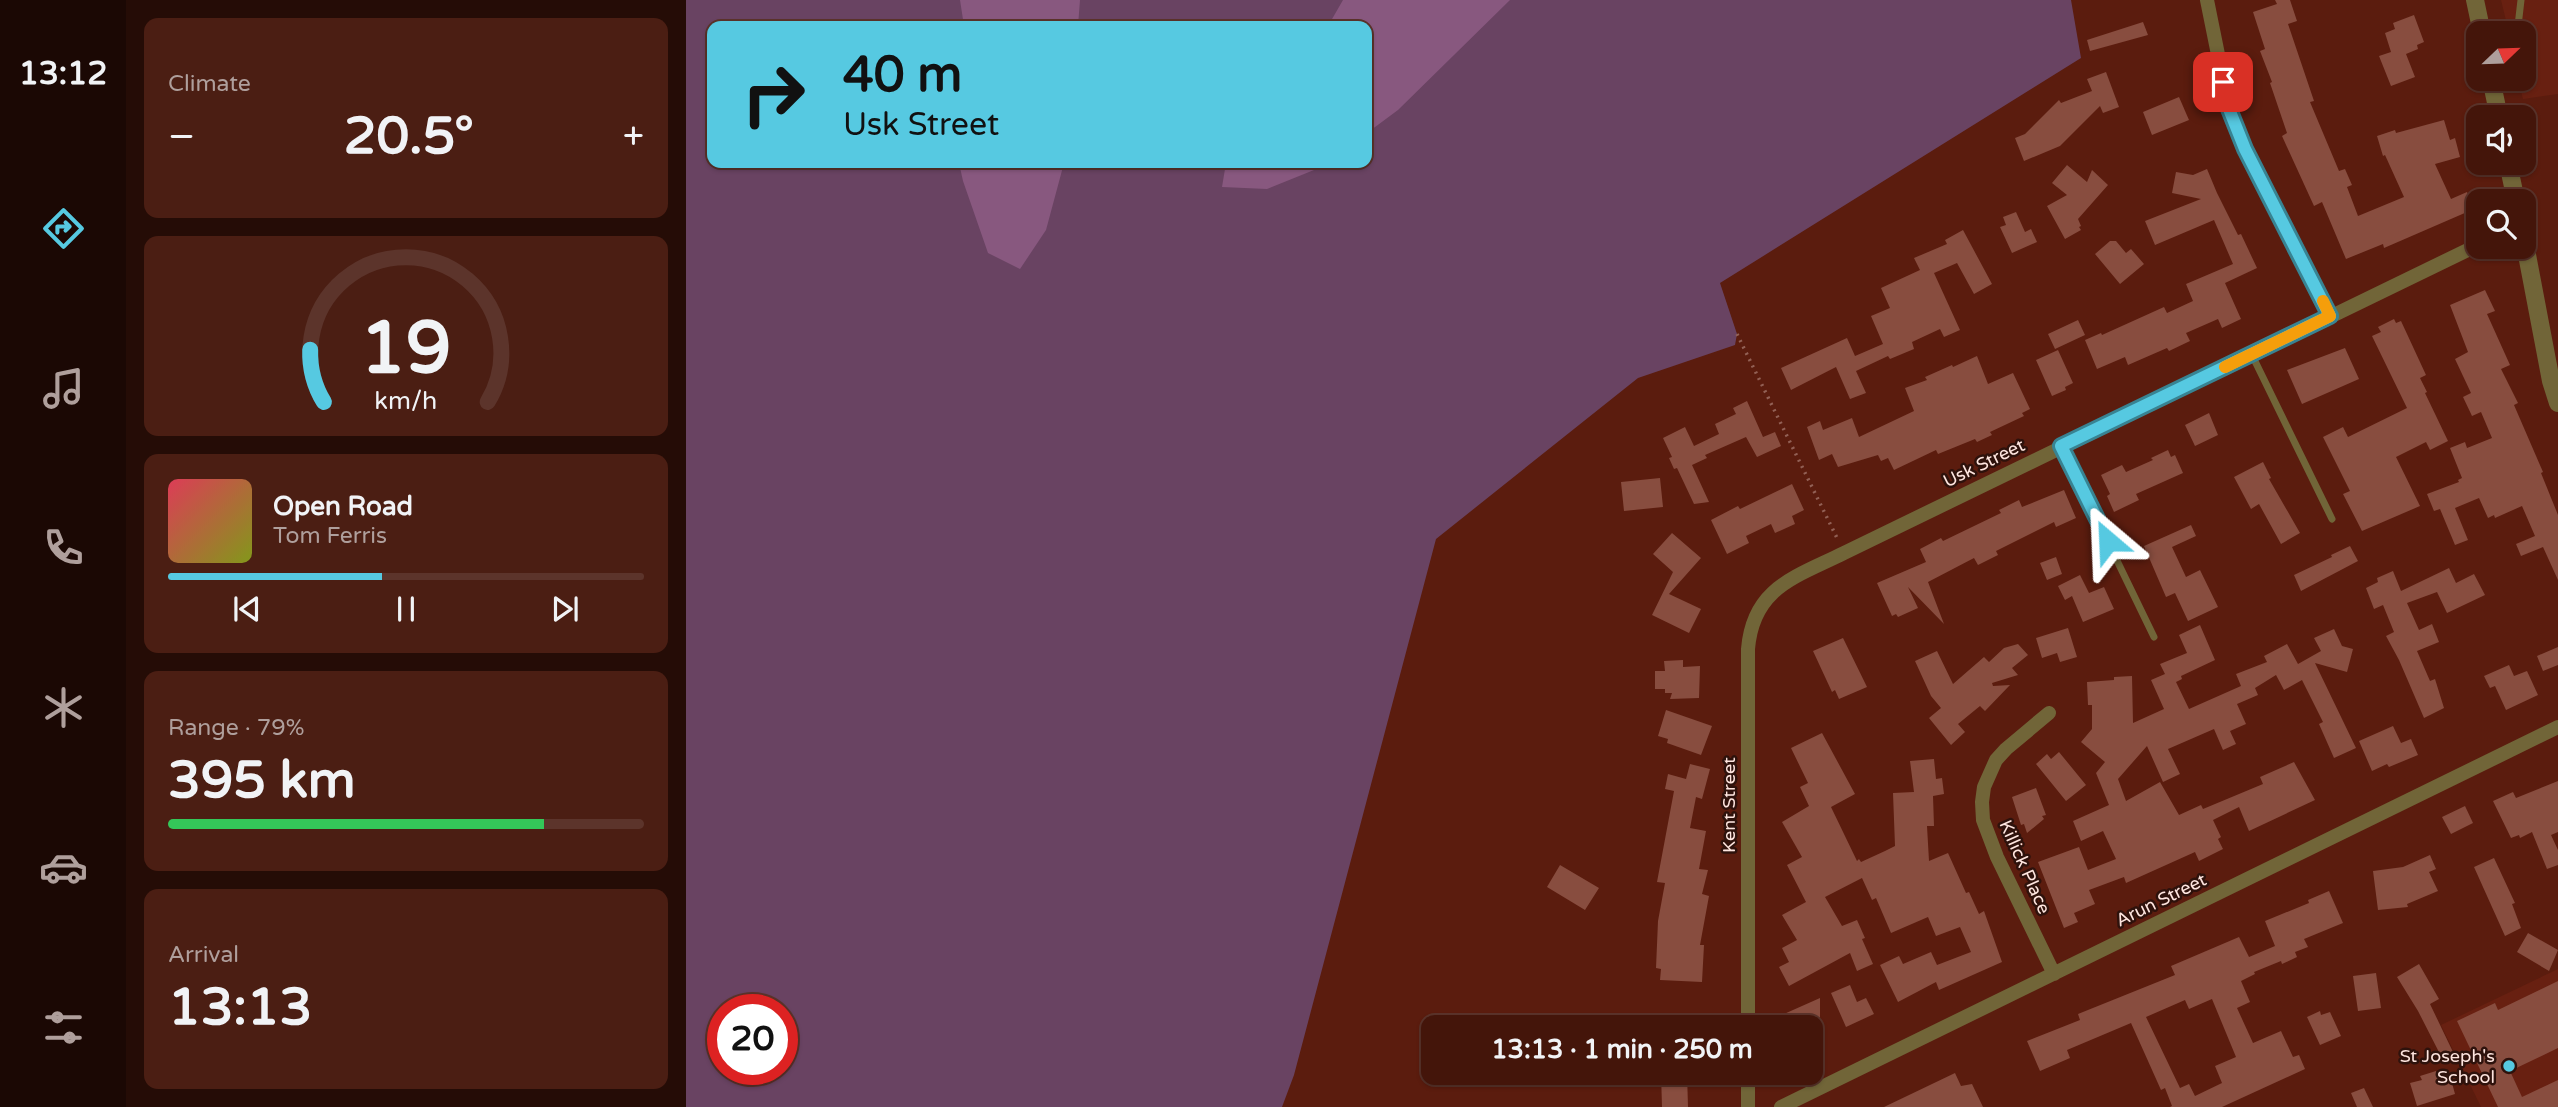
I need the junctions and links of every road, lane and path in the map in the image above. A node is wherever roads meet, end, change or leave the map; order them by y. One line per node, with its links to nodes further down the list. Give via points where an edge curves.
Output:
1 (2207, 0): 8 (street, via 2229,109)
2 (2475, 0): 4 (street)
3 (2521, 0): 5 (lane)
4 (2479, 21)
5 (2519, 21)
6 (2466, 251): 8 (street, Usk Street)
7 (2528, 259): 11 (street)
8 (2330, 316): 10 (street, Usk Street)
9 (1737, 334): 14 (path)
10 (2252, 354): 12 (street, Usk Street); 13 (lane)
11 (2558, 404)
12 (2061, 446): 14 (street, Usk Street); 16 (lane)
13 (2332, 519)
14 (1844, 553): 15 (street, Usk Street)
15 (1774, 591): 20 (street, Kent Street, via 1755,613 1748,649)
16 (2154, 637)
17 (2049, 713): 19 (street, Killick Place, via 1996,760 1982,802 1992,846)
18 (2558, 727): 19 (street, Arun Street)
19 (2054, 974): 23 (street, Arun Street)
20 (1748, 1015)
21 (1748, 1085): 22 (street)
22 (1748, 1107)
23 (1781, 1107)

